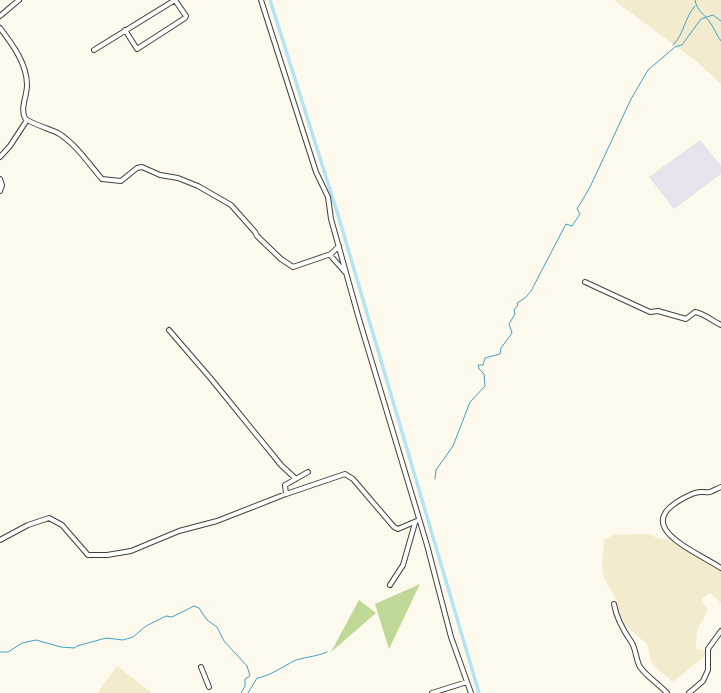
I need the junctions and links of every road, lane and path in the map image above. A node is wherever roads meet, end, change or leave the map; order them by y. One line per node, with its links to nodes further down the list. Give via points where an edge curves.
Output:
1 (19, 0): 4 (street)
2 (175, 0): 6 (street); 6 (street, via 185,18 137,49)
3 (261, 0): 12 (street, via 316,172 328,197)
4 (0, 16)
5 (0, 28): 8 (street, via 21,60 27,84 24,107)
6 (125, 30): 7 (street)
7 (94, 50)
8 (26, 120): 9 (street); 13 (street, via 63,136 104,180 121,181 142,167 198,186 231,205 257,236 291,266)
9 (0, 157)
10 (0, 179): 11 (street)
11 (0, 191)
12 (338, 246): 13 (street); 14 (street)
13 (330, 255): 14 (street)
14 (347, 275): 22 (street)
15 (585, 282): 16 (street, via 650,312 658,310 686,319 695,312)
16 (721, 325)
17 (169, 330): 19 (street, via 281,465)
18 (308, 472): 19 (street)
19 (296, 479): 21 (street, via 285,485)
20 (721, 487): 24 (street, via 710,492 702,490 690,495 674,505 663,516 662,521 664,530 677,541)
21 (286, 494): 22 (street, via 344,474 353,479 398,529); 23 (street, via 217,521 179,531 127,553 88,555 62,525 48,518)
22 (417, 522): 25 (street, via 404,565); 29 (street, via 451,637)
23 (0, 540)
24 (721, 568)
25 (390, 585)
26 (614, 604): 33 (street, via 641,667)
27 (721, 631): 34 (street, via 708,649 708,670 704,681)
28 (203, 671): 30 (street)
29 (468, 682): 31 (street); 32 (street)
30 (208, 686)
31 (432, 693)
32 (471, 693)
33 (667, 693)
34 (689, 693)

